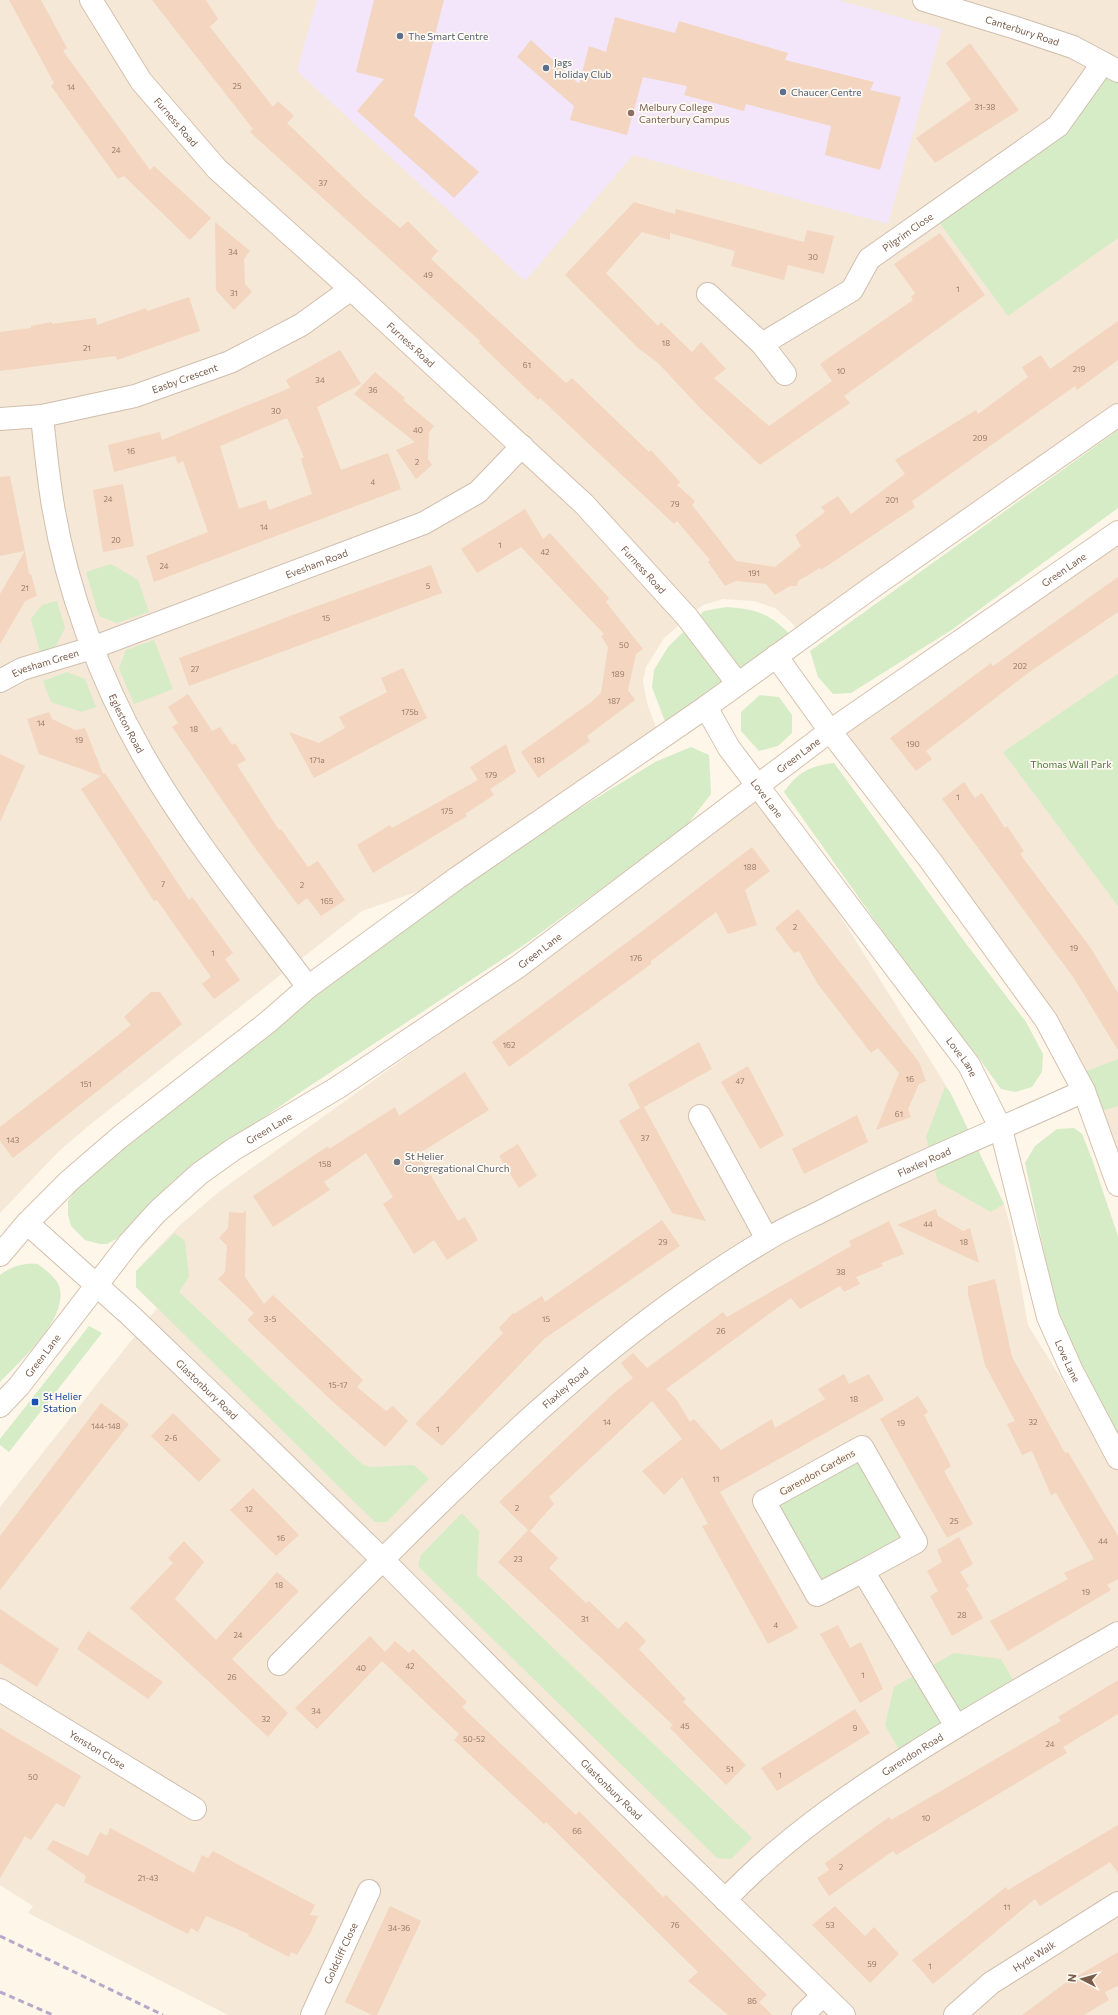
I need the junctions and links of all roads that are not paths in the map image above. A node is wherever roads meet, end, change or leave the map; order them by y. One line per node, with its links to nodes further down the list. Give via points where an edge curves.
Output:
1 (91, 0): 4 (street, Furness Road, via 141,81 217,169)
2 (924, 0): 3 (street, Canterbury Road, via 1074,48)
3 (1111, 67): 6 (street, Pilgrim Close, via 1058,126 869,259 852,290)
4 (351, 289): 9 (street, Easby Crescent, via 301,325 230,362 135,396); 11 (street, Furness Road)
5 (708, 294): 6 (street)
6 (762, 344): 7 (street)
7 (785, 374)
8 (1118, 415): 14 (street)
9 (42, 416): 10 (street, Easby Crescent); 13 (street, Egleston Road, via 53,507)
10 (0, 419)
11 (522, 446): 13 (street, Evesham Road, via 478,492 424,523); 16 (street, Furness Road, via 584,504 687,617)
12 (1118, 532): 18 (street, Green Lane)
13 (92, 648): 15 (street, Evesham Green, via 22,669); 20 (street, Egleston Road, via 132,734 172,801)
14 (776, 656): 16 (street); 18 (street)
15 (0, 681)
16 (738, 684): 17 (street)
17 (706, 707): 19 (street, Love Lane, via 729,748); 20 (street, via 457,878)
18 (830, 730): 19 (street, Green Lane); 21 (street, via 930,860 1046,1020)
19 (758, 785): 23 (street, Love Lane, via 969,1065); 28 (street, Green Lane, via 519,966 337,1088 234,1149 199,1174 157,1212)
20 (308, 987): 25 (street, via 268,1022 120,1137 69,1181)
21 (1084, 1090): 23 (street, Flaxley Road); 24 (street)
22 (700, 1116): 26 (street)
23 (1001, 1129): 26 (street, Flaxley Road, via 858,1192); 30 (street, Love Lane, via 1048,1317 1072,1371)
24 (1118, 1185)
25 (27, 1223): 27 (street); 28 (street, Glastonbury Road)
26 (767, 1239): 31 (street, Flaxley Road, via 695,1287 603,1354 520,1427)
27 (0, 1256)
28 (96, 1285): 29 (street, Green Lane, via 19,1386); 31 (street, Glastonbury Road)
29 (0, 1406)
30 (1118, 1458)
31 (383, 1560): 34 (street); 39 (street, Glastonbury Road)
32 (863, 1571): 32 (street, Garendon Gardens, via 817,1595 764,1502 862,1447 916,1542); 36 (street)
33 (1118, 1633): 36 (street, Garendon Road)
34 (279, 1664)
35 (0, 1690): 37 (street, Yenston Close)
36 (956, 1726): 39 (street, Garendon Road, via 851,1792 800,1830)
37 (195, 1809)
38 (369, 1891): 42 (street, Goldcliff Close)
39 (725, 1900): 41 (street, Glastonbury Road)
40 (1118, 1903): 45 (street, Hyde Walk, via 991,1983)
41 (823, 1995): 43 (street); 44 (street, Glastonbury Road)
42 (312, 2015)
43 (803, 2015)
44 (844, 2015)
45 (955, 2015)

